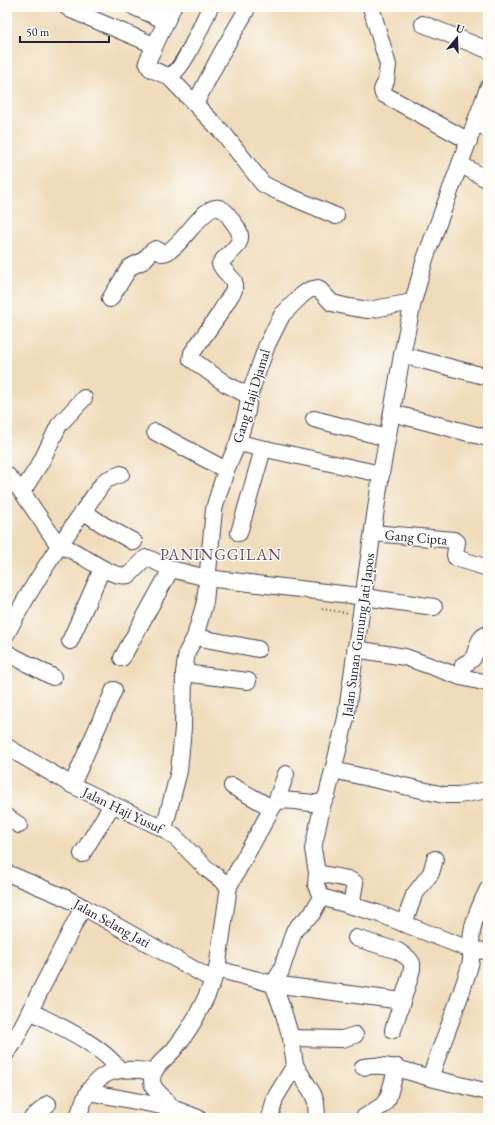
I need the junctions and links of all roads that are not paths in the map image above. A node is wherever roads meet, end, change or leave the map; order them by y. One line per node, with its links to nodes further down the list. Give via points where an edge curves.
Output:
1 (67, 7): 8 (street)
2 (134, 7): 6 (street)
3 (210, 7): 10 (street, via 182,65 174,74)
4 (245, 7): 12 (street, via 246,11)
5 (371, 7): 14 (street, via 388,65 383,94)
6 (169, 14): 8 (street)
7 (424, 24): 9 (street)
8 (154, 45): 10 (street, via 147,62 150,68)
9 (488, 50)
10 (168, 76): 12 (street)
11 (488, 88): 13 (street, Jalan Sunan Gunung Jati Japos)
12 (195, 104): 17 (street, via 224,134 263,184)
13 (482, 126): 14 (street, Jalan Sunan Gunung Jati Japos)
14 (469, 140): 15 (street, Jalan Sunan Gunung Jati Japos)
15 (460, 164): 16 (street); 19 (street, Jalan Sunan Gunung Jati Japos, via 425,259)
16 (488, 180)
17 (336, 216)
18 (110, 299): 22 (street, via 130,267 143,261 152,250 170,252 209,211 216,207 222,209 240,235 237,246 220,264 234,281 234,290 192,352 191,359 226,384)
19 (413, 302): 20 (street, Jalan Sunan Gunung Jati Japos); 22 (street, Gang Haji Djamal, via 368,310 332,303 318,288 309,290 282,315 275,327 266,345)
20 (402, 355): 21 (street); 24 (street, Jalan Sunan Gunung Jati Japos)
21 (488, 377)
22 (249, 396): 29 (street, Gang Haji Djamal)
23 (84, 398): 35 (street, via 59,425 41,462)
24 (392, 413): 27 (street, Jalan Sunan Gunung Jati Japos); 28 (street)
25 (314, 419): 27 (street)
26 (155, 432): 31 (street)
27 (387, 438): 33 (street, Jalan Sunan Gunung Jati Japos)
28 (488, 438)
29 (238, 443): 30 (street); 31 (street, Gang Haji Djamal)
30 (263, 449): 33 (street); 37 (street)
31 (226, 470): 44 (street, Gang Haji Djamal, via 214,510)
32 (121, 474): 36 (street, via 106,480)
33 (381, 474): 38 (street, Jalan Sunan Gunung Jati Japos)
34 (7, 477): 35 (street)
35 (22, 492): 40 (street)
36 (83, 511): 39 (street); 40 (street)
37 (239, 533)
38 (373, 533): 41 (street, Gang Cipta, via 454,540 457,542 456,558); 45 (street, Jalan Sunan Gunung Jati Japos)
39 (134, 542)
40 (59, 546): 42 (street, via 71,550); 47 (street)
41 (488, 568)
42 (102, 569): 43 (street, via 125,576 148,558); 51 (street)
43 (171, 569): 44 (street); 55 (street)
44 (207, 578): 45 (street); 50 (street, Gang Haji Djamal)
45 (364, 597): 46 (street); 53 (street, Jalan Sunan Gunung Jati Japos)
46 (434, 607)
47 (11, 614): 48 (street)
48 (7, 633)
49 (488, 634): 58 (street, via 480,639 472,659 463,665)
50 (195, 637): 52 (street); 56 (street, Gang Haji Djamal, via 186,652)
51 (70, 641)
52 (258, 649)
53 (355, 649): 58 (street, via 405,657); 63 (street, Jalan Sunan Gunung Jati Japos, via 346,718)
54 (7, 653): 57 (street)
55 (122, 658)
56 (184, 673): 59 (street); 71 (street, Gang Haji Djamal, via 179,772)
57 (53, 677)
58 (461, 677): 60 (street)
59 (248, 681)
60 (488, 683)
61 (114, 690): 65 (street)
62 (7, 747): 65 (street, Jalan Haji Yusuf)
63 (333, 770): 67 (street, via 444,795); 68 (street, Jalan Sunan Gunung Jati Japos)
64 (286, 774): 70 (street)
65 (72, 785): 69 (street, Jalan Haji Yusuf)
66 (232, 786): 70 (street)
67 (488, 790)
68 (323, 802): 70 (street, via 287,800); 75 (street, Jalan Sunan Gunung Jati Japos, via 313,849)
69 (112, 805): 71 (street, Jalan Haji Yusuf); 72 (street)
70 (274, 805): 76 (street)
71 (164, 829): 76 (street, Jalan Haji Yusuf)
72 (82, 854)
73 (435, 859): 81 (street, via 431,873 414,895)
74 (7, 873): 80 (street, Jalan Selang Jati)
75 (317, 873): 78 (street, Jalan Sunan Gunung Jati Japos, via 316,885); 79 (street, via 348,879 355,883)
76 (229, 886): 85 (street)
77 (488, 889): 83 (street, via 472,931)
78 (321, 896): 79 (street); 86 (street, via 312,914 294,931 281,971)
79 (351, 906): 81 (street)
80 (83, 907): 85 (street, Jalan Selang Jati); 88 (street)
81 (404, 924): 83 (street)
82 (356, 938): 87 (street, via 398,950 412,963)
83 (471, 950): 84 (street); 98 (street, via 471,962 465,982)
84 (488, 952)
85 (215, 975): 86 (street, Jalan Selang Jati); 97 (street, via 180,1043)
86 (272, 984): 87 (street, Jalan Selang Jati); 91 (street)
87 (402, 1001): 89 (street)
88 (30, 1011): 92 (street); 96 (street, via 76,1035 113,1061)
89 (393, 1030)
90 (355, 1035): 91 (street, via 342,1039)
91 (291, 1038): 93 (street)
92 (7, 1052)
93 (295, 1065): 106 (street, via 275,1098); 107 (street, via 314,1094)
94 (363, 1067): 95 (street, via 382,1065)
95 (397, 1068): 98 (street); 108 (street, via 388,1098 383,1105)
96 (120, 1070): 97 (street, via 137,1069); 99 (street, via 108,1072)
97 (153, 1072): 102 (street, via 154,1088 167,1101)
98 (430, 1078): 100 (street)
99 (88, 1092): 102 (street); 104 (street)
100 (488, 1092)
101 (48, 1104): 103 (street)
102 (170, 1115): 105 (street)
103 (32, 1118)
104 (78, 1118)
105 (198, 1118)
106 (270, 1118)
107 (318, 1118)
108 (363, 1118)

